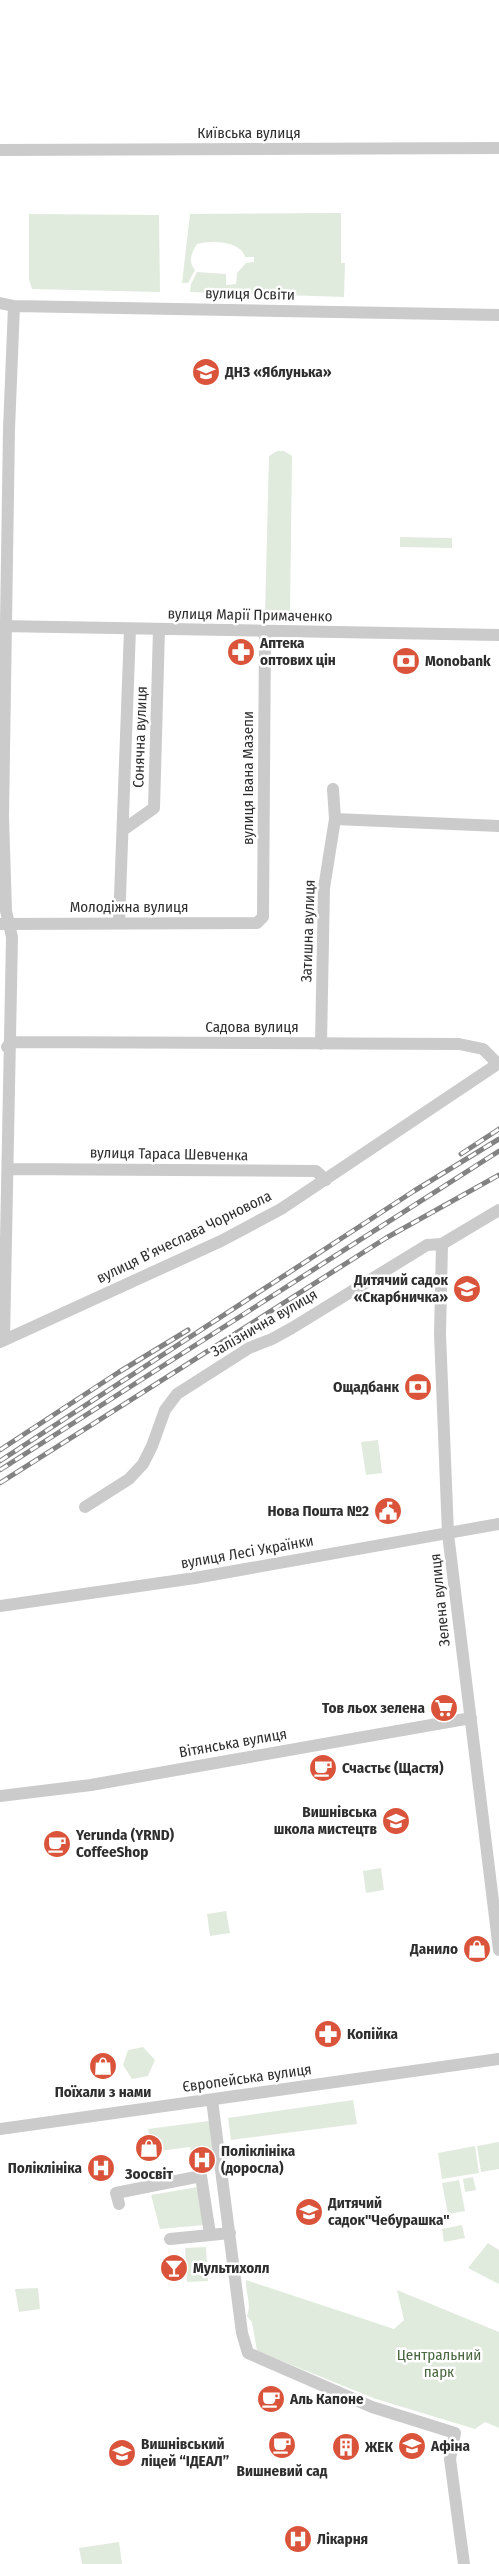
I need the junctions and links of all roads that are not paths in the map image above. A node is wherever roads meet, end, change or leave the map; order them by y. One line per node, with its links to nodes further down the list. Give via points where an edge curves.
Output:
1 (499, 148): 2 (street, Київська вулиця)
2 (0, 150)
3 (0, 303): 4 (street, вулиця Освіти)
4 (14, 306): 5 (street, вулиця Освіти); 6 (street)
5 (499, 316)
6 (3, 626): 7 (street, вулиця Марії Примаченко); 17 (street)
7 (130, 629): 8 (street, вулиця Марії Примаченко); 14 (street, Сонячна вулиця)
8 (159, 629): 9 (street, вулиця Марії Примаченко); 14 (street, Сонячна вулиця, via 154,808)
9 (265, 631): 10 (street, вулиця Марії Примаченко); 15 (street, вулиця Івана Мазепи, via 263,918)
10 (499, 636)
11 (333, 789): 12 (street, Затишна вулиця)
12 (335, 820): 13 (street); 18 (street, Затишна вулиця, via 324,888)
13 (499, 826)
14 (123, 830): 16 (street, Сонячна вулиця)
15 (257, 922): 16 (street, Молодіжна вулиця)
16 (119, 923): 17 (street, Молодіжна вулиця)
17 (4, 924): 19 (street, via 12,937)
18 (320, 1044): 19 (street, Садова вулиця); 20 (street, Садова вулиця, via 459,1044 483,1049)
19 (7, 1046): 21 (street)
20 (499, 1064): 22 (street, вулиця Вʼячеслава Чорновола)
21 (9, 1168): 22 (street, вулиця Тараса Шевченка, via 316,1171); 25 (street)
22 (326, 1180): 26 (street, вулиця Вʼячеслава Чорновола, via 221,1241)
23 (499, 1210): 24 (street, Залізнична вулиця)
24 (442, 1244): 27 (street, Залізнична вулиця, via 426,1246 292,1328 248,1348 177,1394 165,1410 143,1464 129,1479); 29 (street, Зелена вулиця, via 440,1334)
25 (3, 1257): 26 (street)
26 (2, 1341)
27 (84, 1507)
28 (499, 1524): 29 (street, вулиця Лесі Українки)
29 (448, 1534): 30 (street, вулиця Лесі Українки, via 195,1578); 31 (street, Зелена вулиця)
30 (0, 1606)
31 (471, 1718): 32 (street, Вітянська вулиця, via 91,1784); 33 (street, Зелена вулиця)
32 (0, 1796)
33 (499, 1950)
34 (499, 2059): 35 (street, Європейська вулиця)
35 (212, 2100): 36 (street, Європейська вулиця); 38 (street)
36 (0, 2129)
37 (118, 2204): 39 (street, via 116,2193 200,2176)
38 (230, 2233): 39 (street); 41 (street, via 242,2333 248,2353 372,2407 455,2433 450,2459)
39 (210, 2234): 40 (street)
40 (170, 2239)
41 (464, 2564)

